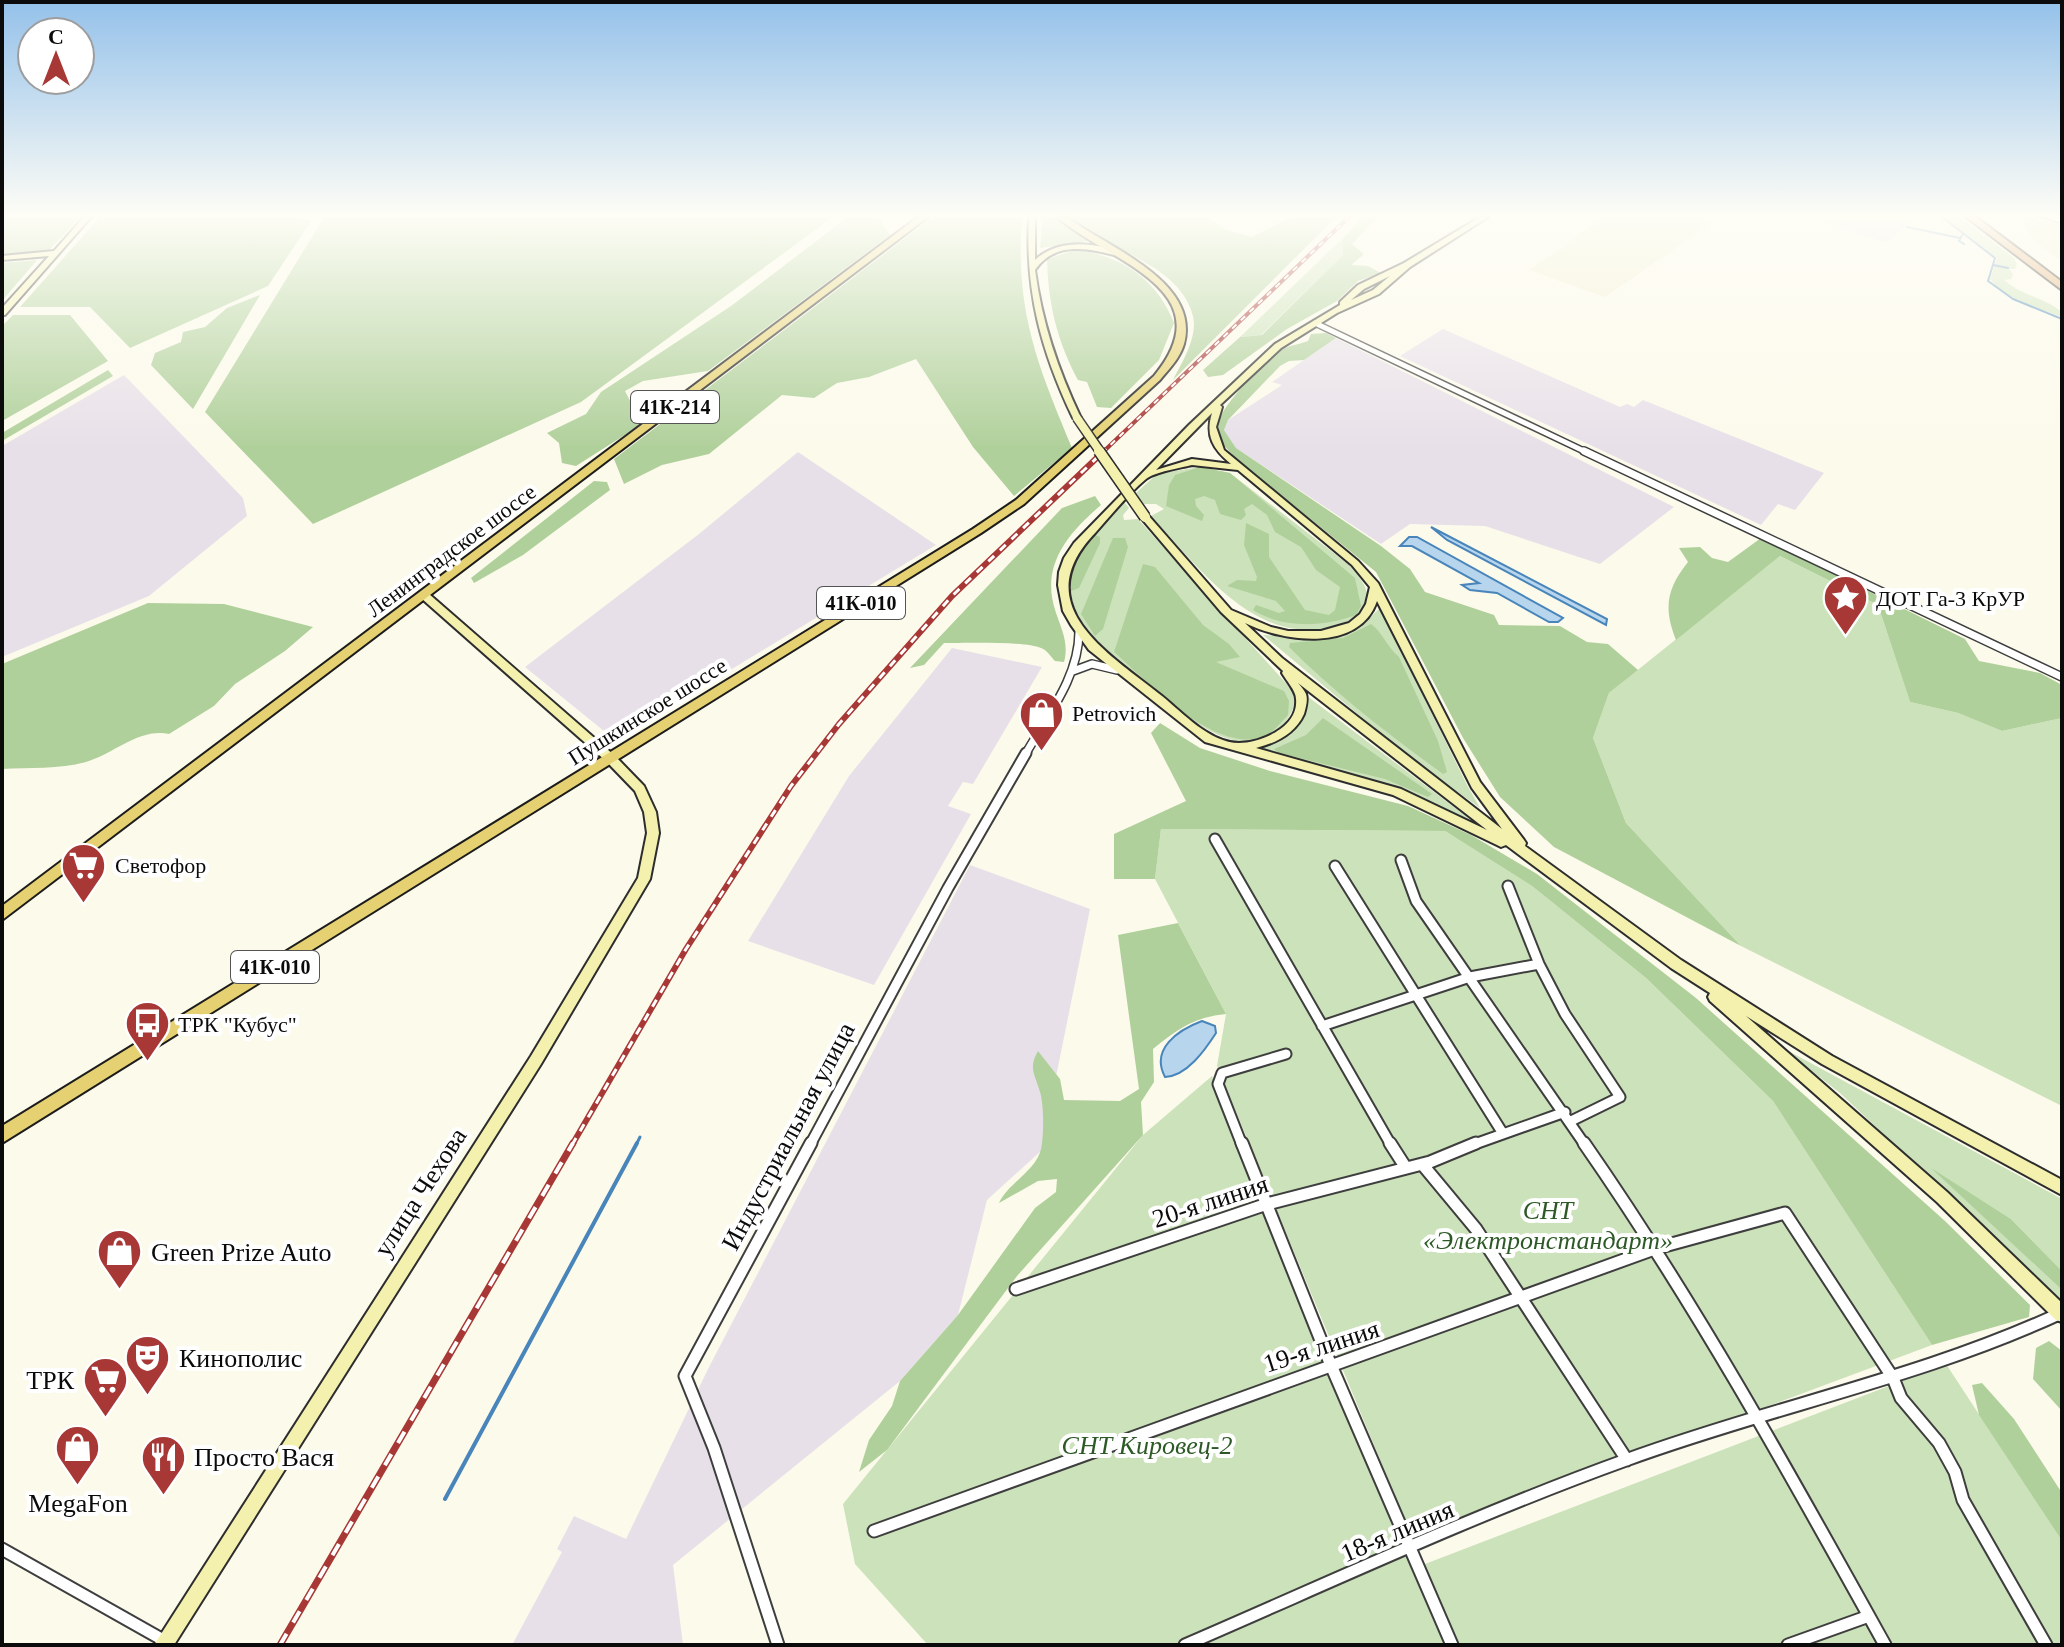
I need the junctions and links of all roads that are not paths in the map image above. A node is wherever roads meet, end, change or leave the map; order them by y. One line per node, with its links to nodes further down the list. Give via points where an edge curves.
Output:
1 (19, 294): 10 (street)
2 (823, 294): 16 (main road, Ленинградское шоссе / 41К-214)
3 (1035, 294): 17 (street, bridge, via 1045,345 1077,418 1145,517)
4 (1166, 294): 24 (main road, Пушкинское шоссе / 41К-010, via 1180,317 1180,342 1157,378 1020,502)
5 (1353, 294): 9 (street)
6 (1358, 294): 8 (street)
7 (1373, 294): 8 (street)
8 (1366, 298): 9 (street)
9 (1337, 309): 11 (street)
10 (2, 313)
11 (1315, 323): 12 (street, via 1278,346); 22 (street)
12 (1222, 399): 13 (street, via 1214,413 1214,439); 14 (street)
13 (1237, 468): 14 (street, via 1192,462); 15 (street, via 1355,563)
14 (1144, 476): 18 (street, via 1063,566 1064,597)
15 (1374, 585): 17 (street, via 1367,616 1327,635 1271,631); 26 (street, via 1476,785)
16 (425, 596): 24 (street, улица Чехова); 30 (main road, Ленинградское шоссе / 41К-214)
17 (1225, 610): 19 (street)
18 (1079, 632): 20 (street); 21 (street)
19 (1278, 661): 23 (street, via 1302,697 1297,718 1267,741); 26 (street)
20 (1073, 671): 21 (street, via 1092,664); 58 (street, Индустриальная улица, via 941,902 685,1376)
21 (1120, 671): 23 (street, via 1189,726)
22 (2062, 677)
23 (1227, 746): 26 (street, via 1397,792)
24 (611, 759): 39 (main road, Пушкинское шоссе / 41К-010); 57 (street, улица Чехова, via 640,789 650,812 650,855 634,901)
25 (1215, 839): 35 (street)
26 (1529, 856): 32 (street)
27 (1401, 860): 33 (street, via 1416,901)
28 (1335, 866): 34 (street)
29 (1508, 886): 31 (street)
30 (2, 914)
31 (1539, 964): 33 (street); 37 (street, 20-я линия, via 1620,1097)
32 (1676, 964): 42 (street); 43 (street, via 1853,1075); 48 (street, via 1942,1197)
33 (1470, 977): 34 (street); 37 (street)
34 (1415, 996): 35 (street); 38 (street)
35 (1322, 1026): 41 (street)
36 (1286, 1054): 44 (street, via 1222,1073 1218,1084)
37 (1568, 1117): 38 (street, 20-я линия); 45 (street)
38 (1502, 1132): 40 (street, 20-я линия)
39 (2, 1135)
40 (1422, 1164): 41 (street, 20-я линия); 47 (street, via 1476,1229)
41 (1406, 1168): 44 (street, 20-я линия)
42 (2062, 1180)
43 (2062, 1188)
44 (1267, 1204): 46 (street, 20-я линия); 49 (street)
45 (1657, 1248): 47 (street, 19-я линия); 50 (street, 19-я линия, via 1785,1213); 51 (street)
46 (1016, 1289)
47 (1523, 1299): 49 (street, 19-я линия); 52 (street)
48 (2062, 1314): 50 (street, 18-я линия)
49 (1330, 1363): 53 (street, 19-я линия); 54 (street)
50 (1893, 1378): 51 (street, 18-я линия); 63 (street, via 1901,1398 1950,1462 1963,1500)
51 (1759, 1417): 52 (street, 18-я линия); 56 (street)
52 (1627, 1460): 54 (street, 18-я линия)
53 (874, 1531)
54 (1412, 1548): 59 (street, 18-я линия); 60 (street)
55 (2, 1549): 57 (street)
56 (1869, 1616): 61 (street); 62 (street)
57 (165, 1643)
58 (778, 1645)
59 (1185, 1645)
60 (1452, 1645)
61 (1788, 1645)
62 (1885, 1645)
63 (2046, 1645)

